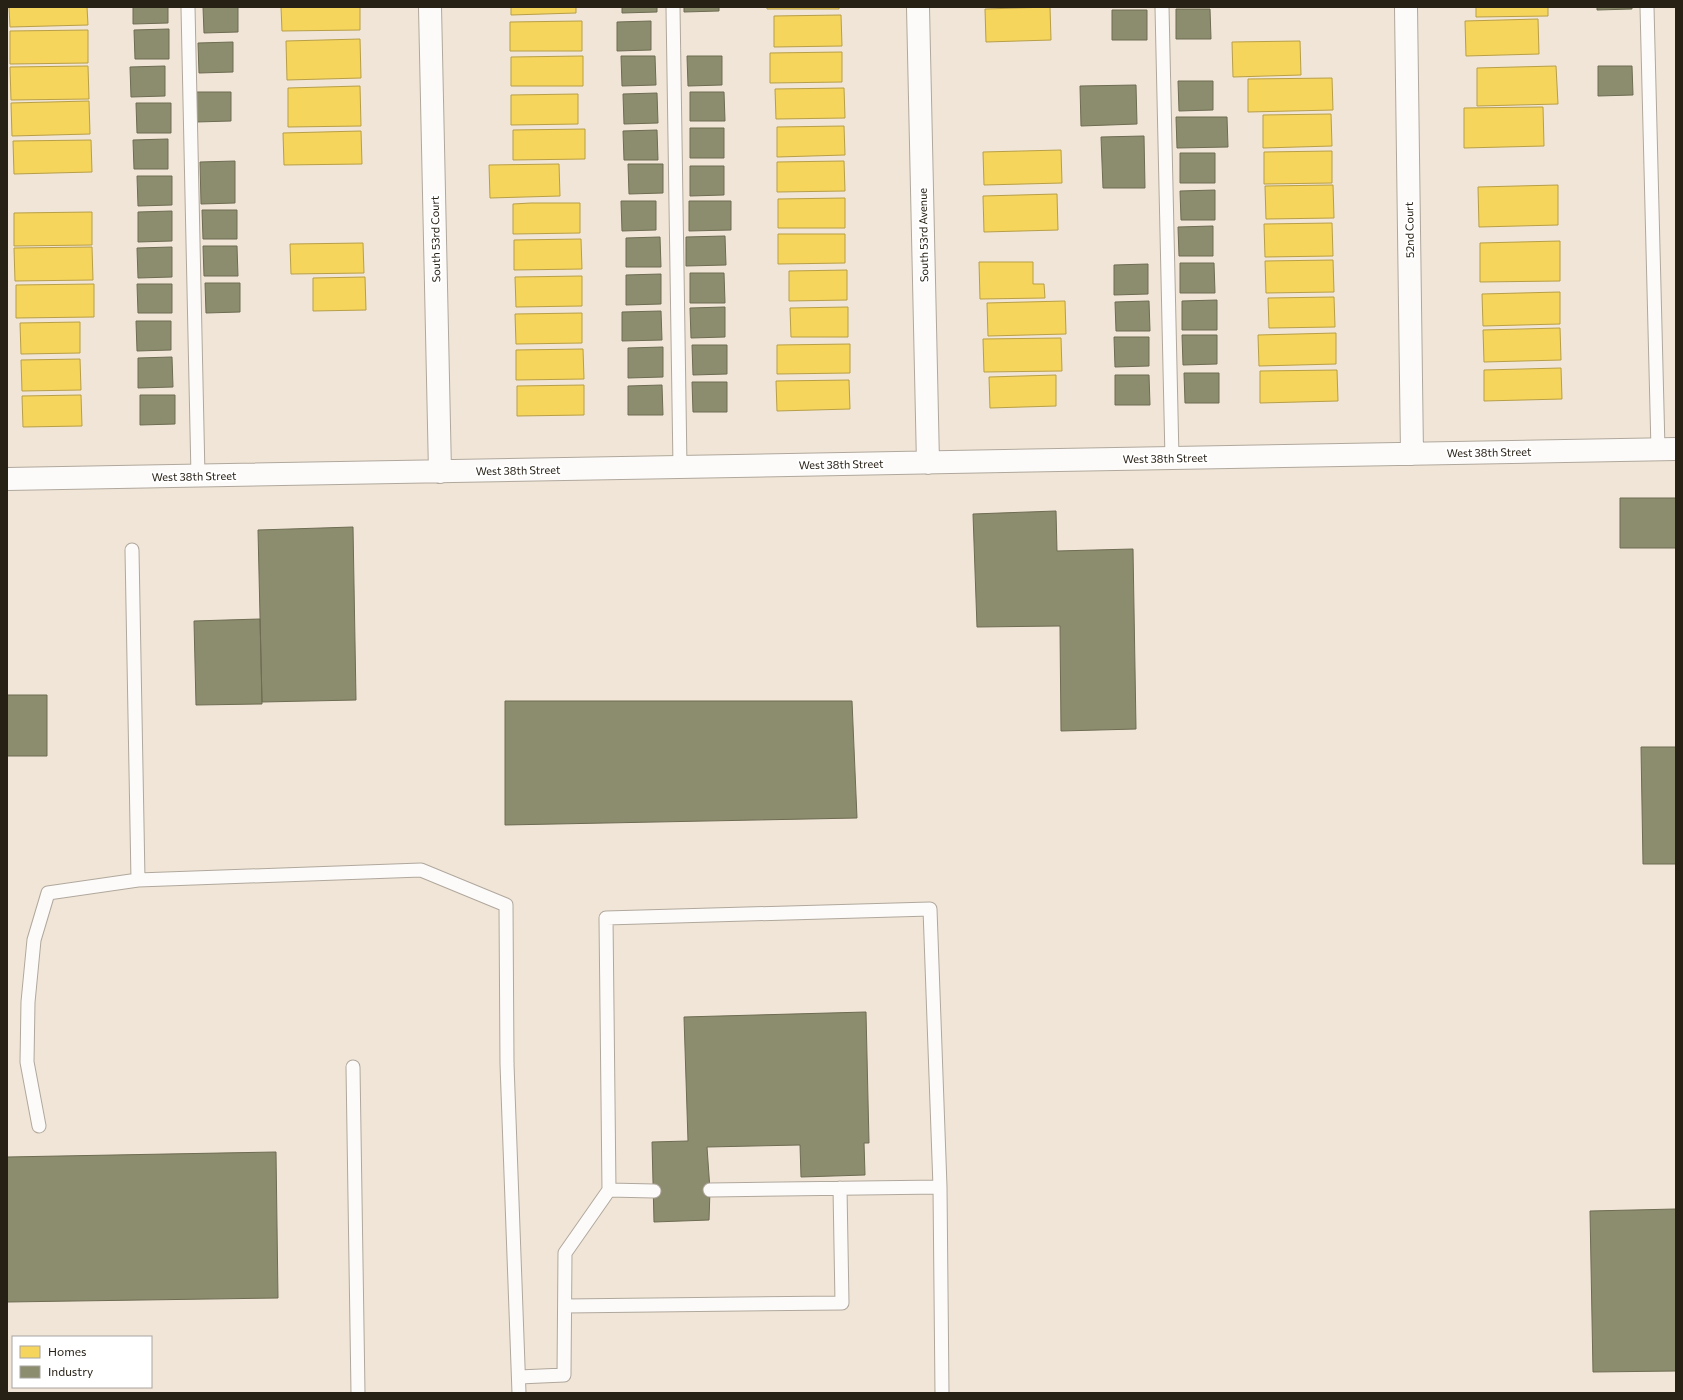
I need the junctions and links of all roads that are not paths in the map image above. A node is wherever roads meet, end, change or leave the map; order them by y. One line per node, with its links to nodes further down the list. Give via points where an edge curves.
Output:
1 (188, 7): 14 (lane)
2 (430, 7): 13 (street, South 53rd Court)
3 (673, 7): 12 (lane)
4 (918, 7): 11 (street, South 53rd Avenue)
5 (1162, 7): 10 (lane)
6 (1406, 7): 9 (street, 52nd Court)
7 (1647, 7): 8 (lane)
8 (1667, 449): 9 (street, West 38th Street)
9 (1412, 454): 10 (street, West 38th Street)
10 (1172, 458): 11 (street, West 38th Street)
11 (928, 463): 12 (street, West 38th Street)
12 (680, 467): 13 (street, West 38th Street)
13 (440, 472): 14 (street, West 38th Street)
14 (198, 476): 15 (street, West 38th Street)
15 (7, 479)
16 (132, 550): 17 (lane)
17 (138, 880): 19 (lane, via 48,893 34,940 28,1002 27,1062); 26 (lane, via 421,870 506,905 507,1064)
18 (353, 1067): 27 (lane)
19 (40, 1126)
20 (940, 1187): 21 (lane); 22 (lane, via 930,909 606,918); 29 (lane)
21 (840, 1188): 23 (lane); 25 (lane, via 842,1302)
22 (609, 1190): 24 (lane); 25 (lane, via 565,1253)
23 (710, 1190)
24 (654, 1191)
25 (565, 1306): 26 (lane, via 564,1375)
26 (519, 1378): 28 (lane)
27 (358, 1393)
28 (519, 1393)
29 (942, 1393)

